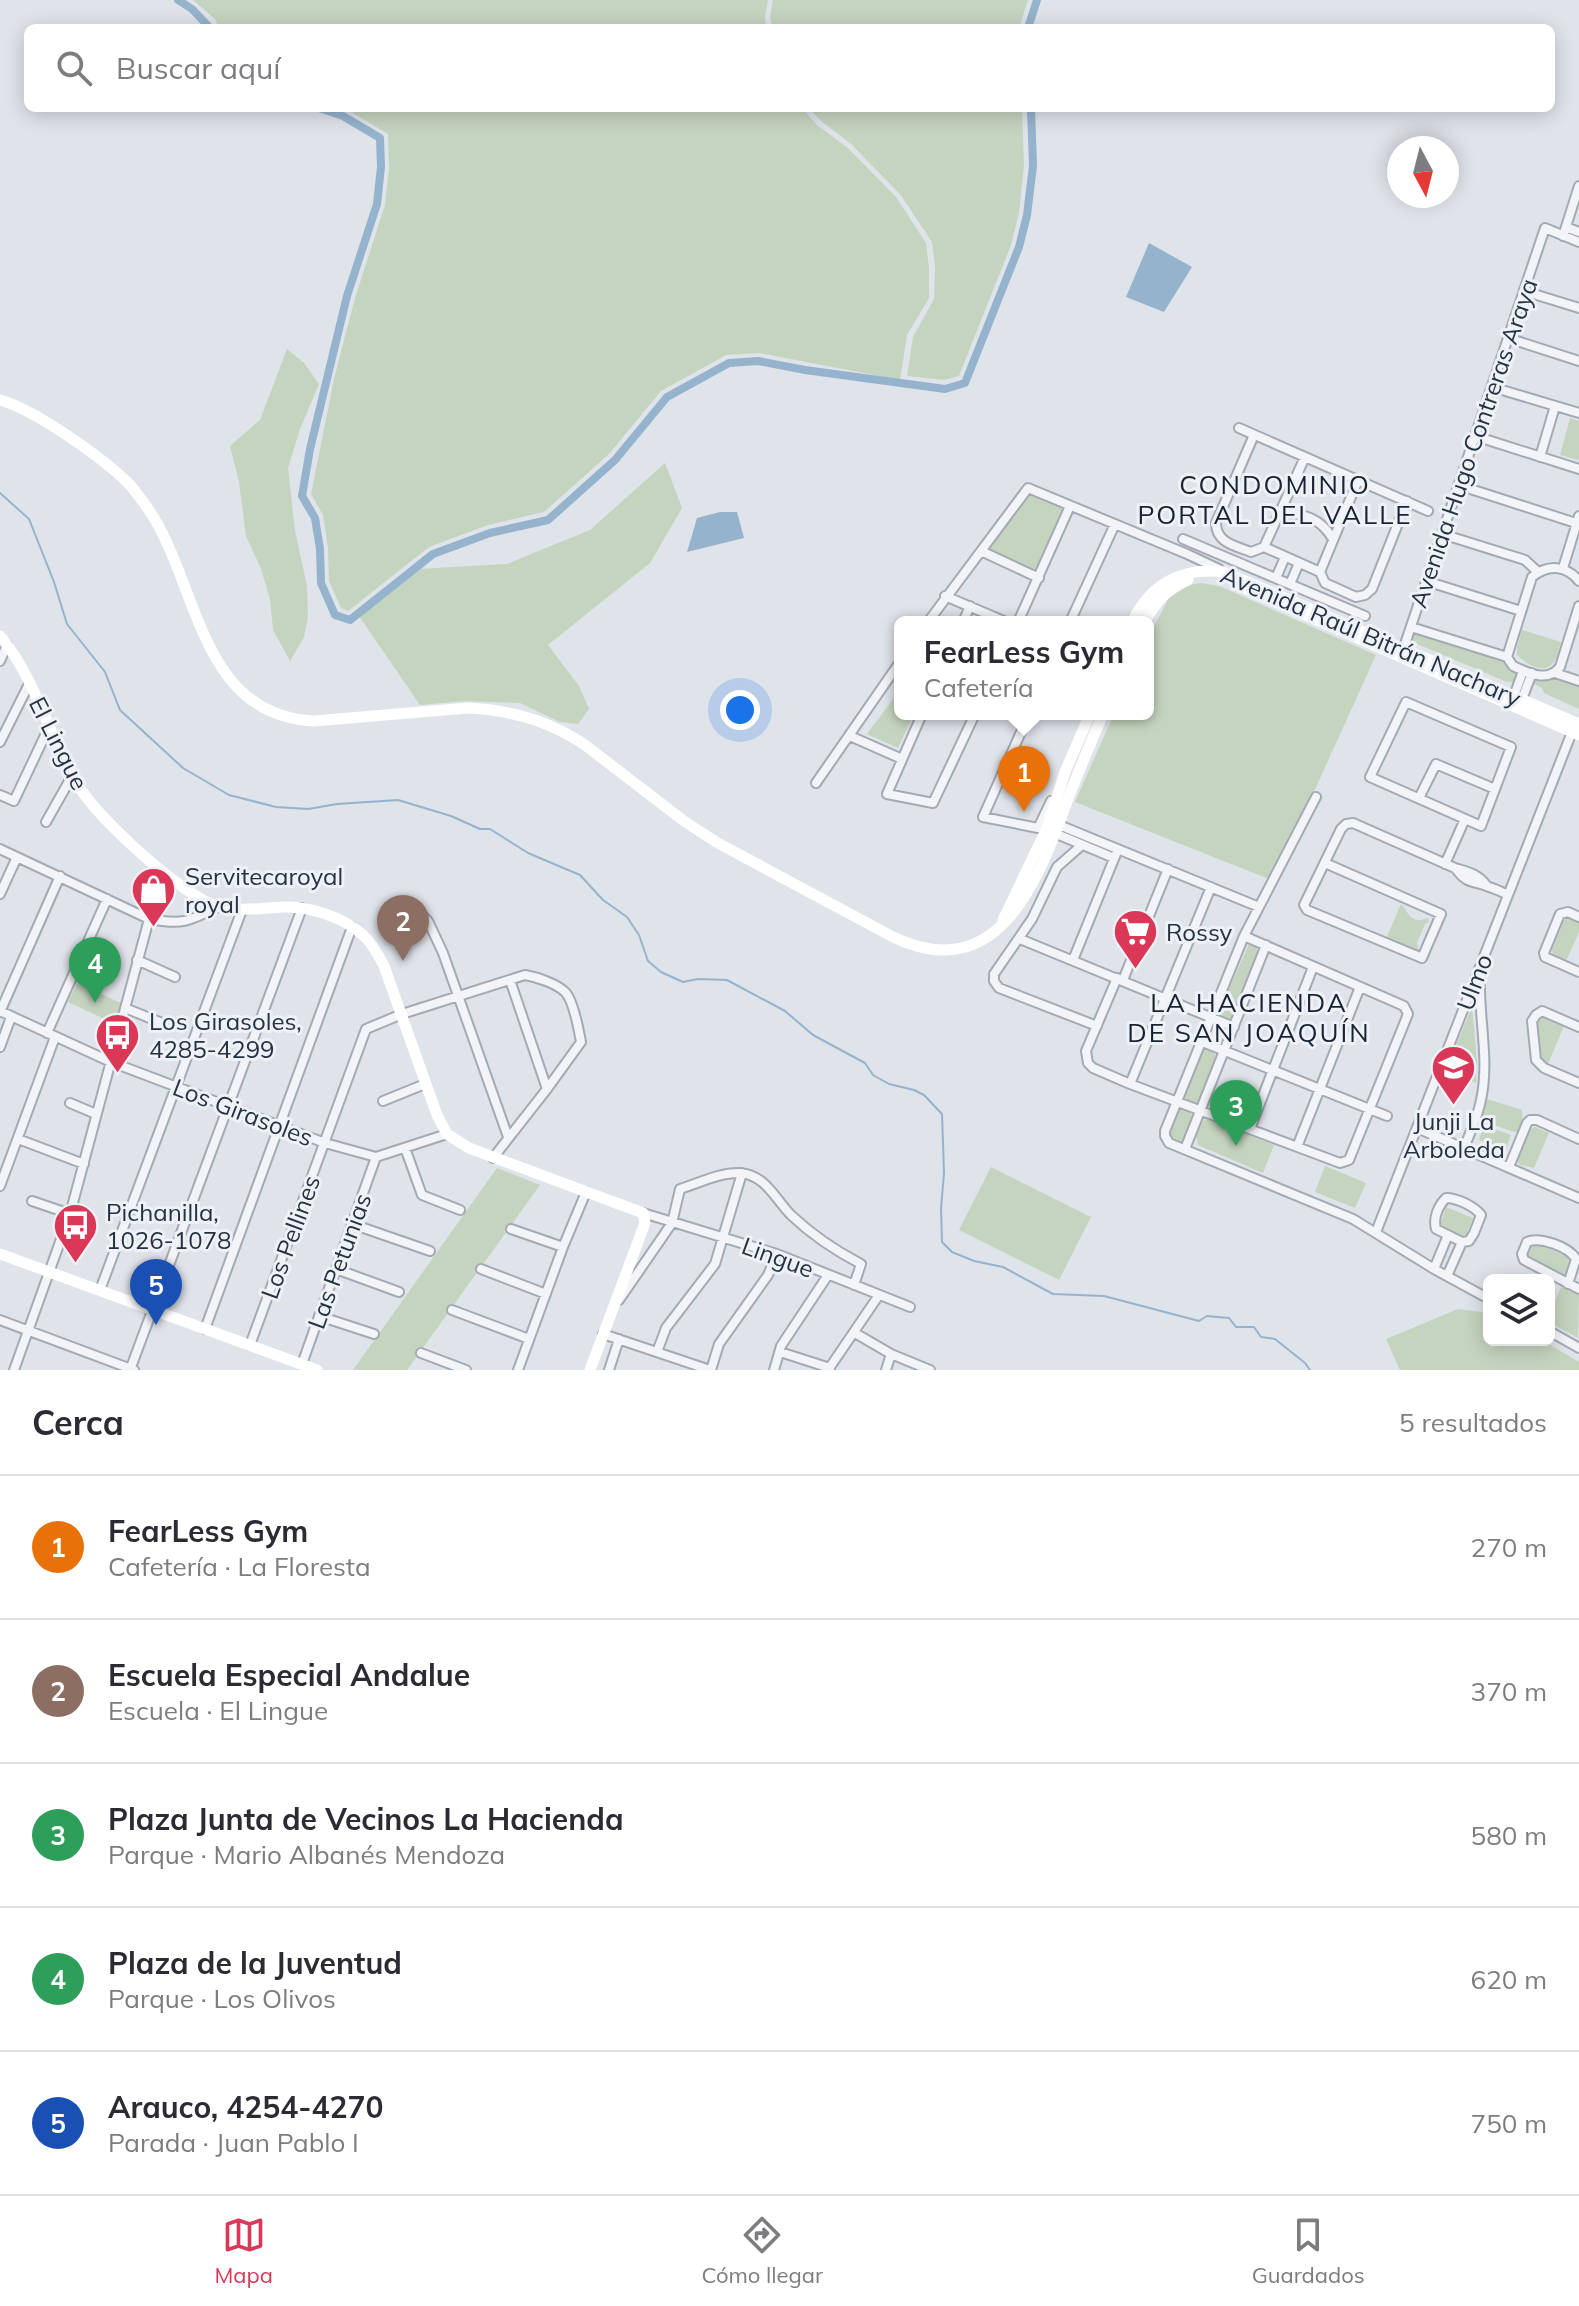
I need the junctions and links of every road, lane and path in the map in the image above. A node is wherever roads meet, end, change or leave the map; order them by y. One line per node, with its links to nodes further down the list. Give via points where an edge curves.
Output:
1 (1579, 186): 2 (street)
2 (1565, 231): 3 (street); 4 (street); 5 (street, Avenida Hugo Contreras Araya, via 1545,228)
3 (1579, 232)
4 (1579, 242)
5 (1524, 291): 6 (street); 7 (street, Avenida Hugo Contreras Araya)
6 (1579, 308)
7 (1508, 338): 8 (street); 9 (street, Avenida Hugo Contreras Araya)
8 (1579, 361)
9 (1492, 387): 11 (street); 15 (street, Avenida Hugo Contreras Araya)
10 (0, 400): 90 (main road, via 41,420 129,483 155,521 223,668 239,692 276,715 304,721 468,708 536,719 569,734 716,842 900,941 926,949 953,950 978,943 1000,928)
11 (1555, 406): 12 (street); 17 (street)
12 (1579, 413)
13 (1239, 428): 14 (street)
14 (1254, 435): 16 (street); 30 (street, via 1216,530 1223,540 1251,552)
15 (1475, 436): 17 (street); 20 (street, Avenida Hugo Contreras Araya)
16 (1305, 457): 19 (street); 24 (street)
17 (1540, 457): 18 (street)
18 (1579, 469)
19 (1358, 480): 21 (street); 29 (street)
20 (1458, 485): 25 (street); 27 (street, Avenida Hugo Contreras Araya)
21 (1407, 501): 23 (street); 37 (street, via 1368,593 1356,597 1325,583)
22 (1070, 506): 26 (street); 31 (street, via 1028,488); 40 (street)
23 (1428, 511)
24 (1280, 515): 29 (street, via 1309,517); 30 (street)
25 (1578, 521): 35 (street)
26 (1115, 524): 32 (street); 54 (street)
27 (1442, 534): 38 (street, via 1525,560); 42 (street, Avenida Hugo Contreras Araya)
28 (1183, 539): 41 (street)
29 (1333, 539): 37 (street)
30 (1264, 547): 33 (street)
31 (981, 551): 40 (street); 45 (street)
32 (1181, 552): 36 (street); 39 (street)
33 (1285, 557): 34 (street); 41 (street)
34 (1299, 563): 37 (street); 44 (street)
35 (1563, 568): 38 (street); 43 (street)
36 (1224, 572): 39 (main road, Avenida Raúl Bitrán Nachary); 58 (main road, Avenida Raúl Bitrán Nachary)
37 (1320, 572)
38 (1538, 572): 49 (street)
39 (1184, 574): 55 (main road, Avenida Raúl Bitrán Nachary, via 1149,595)
40 (1039, 578): 53 (street)
41 (1276, 578): 44 (street)
42 (1426, 581): 49 (street); 59 (street, Avenida Hugo Contreras Araya)
43 (1579, 581)
44 (1290, 584): 48 (street)
45 (945, 596): 46 (street); 50 (street)
46 (970, 606): 51 (street); 52 (street)
47 (1579, 606): 60 (street)
48 (1347, 608): 57 (street); 58 (street); 61 (street)
49 (1521, 611): 64 (street)
50 (932, 616)
51 (966, 616)
52 (992, 616)
53 (1021, 616)
54 (1073, 616)
55 (1136, 616)
56 (1149, 616): 58 (main road, Avenida Raúl Bitrán Nachary, via 1171,588 1208,577)
57 (1365, 616)
58 (1343, 627): 61 (main road, Avenida Raúl Bitrán Nachary); 63 (main road, Avenida Raúl Bitrán Nachary)
59 (1411, 627): 63 (street, Avenida Hugo Contreras Araya); 64 (street)
60 (1576, 627): 68 (street)
61 (1358, 628): 63 (main road, Avenida Raúl Bitrán Nachary)
62 (4, 640): 65 (street); 70 (main road, El Lingue)
63 (1402, 652): 71 (main road, Avenida Raúl Bitrán Nachary)
64 (1507, 657): 67 (street)
65 (0, 661)
66 (894, 671): 79 (street)
67 (1527, 672): 68 (street, via 1542,677); 71 (street)
68 (1555, 673): 69 (street)
69 (1579, 681)
70 (29, 684): 77 (main road, El Lingue); 80 (street)
71 (1519, 702): 78 (main road, Avenida Raúl Bitrán Nachary)
72 (919, 720): 81 (street)
73 (972, 720): 81 (street, via 933,803 887,794)
74 (1026, 720): 90 (street, via 983,817)
75 (1087, 720): 90 (main road, via 1065,772)
76 (1100, 720): 90 (main road)
77 (49, 727): 82 (main road, El Lingue); 85 (street, via 14,801)
78 (1577, 730): 101 (street, Ulmo)
79 (850, 736): 81 (street); 83 (street)
80 (0, 742)
81 (902, 759)
82 (72, 776): 89 (street); 104 (main road, El Lingue, via 138,850 183,887)
83 (816, 783)
84 (1495, 789): 87 (street, via 1436,764); 87 (street, via 1511,747 1406,702 1370,777); 88 (street, via 1481,826)
85 (0, 795)
86 (1316, 797): 105 (street)
87 (1419, 798): 88 (street)
88 (1465, 819): 96 (street)
89 (46, 822)
90 (1050, 829): 91 (street); 93 (street)
91 (1082, 845): 93 (street); 112 (street, via 1057,867)
92 (0, 849): 94 (street)
93 (1116, 853): 97 (street); 115 (street)
94 (17, 857): 98 (street); 100 (street)
95 (1325, 863): 95 (street, via 1304,905 1307,910 1422,958 1441,914); 96 (street, via 1341,829 1353,823)
96 (1445, 864): 101 (street, via 1471,884)
97 (1168, 869): 99 (street); 120 (street)
98 (60, 876): 102 (street); 126 (street)
99 (1211, 887): 105 (street); 124 (street)
100 (0, 894)
101 (1508, 895): 116 (street, Ulmo)
102 (107, 899): 109 (street); 134 (street)
103 (411, 903): 123 (street, via 428,921)
104 (218, 907): 107 (main road, El Lingue); 109 (street, via 189,921)
105 (1259, 907): 111 (street)
106 (302, 908): 107 (main road, El Lingue); 110 (main road, El Lingue); 149 (street)
107 (242, 910): 143 (street)
108 (1579, 917): 118 (street, via 1560,914 1544,953)
109 (149, 919): 114 (street)
110 (352, 927): 127 (main road, El Lingue, via 374,947); 154 (street)
111 (1244, 936): 113 (street); 128 (street)
112 (1020, 939): 115 (street); 131 (street, via 994,974 999,988)
113 (1266, 945): 117 (street); 132 (street)
114 (137, 960): 119 (street); 125 (street)
115 (1073, 960): 120 (street)
116 (1480, 966): 155 (street, Ulmo); 164 (street, via 1482,1092)
117 (1313, 967): 122 (street); 139 (street)
118 (1579, 972)
119 (175, 977)
120 (1120, 979): 124 (street); 131 (street)
121 (510, 980): 123 (street, Los Pellines); 145 (street); 145 (street, via 533,976 569,996 581,1042)
122 (1360, 987): 144 (street); 150 (street, via 1404,1006 1408,1014)
123 (458, 997): 127 (street, Los Pellines); 158 (street)
124 (1165, 997): 128 (street); 142 (street)
125 (125, 1008): 130 (street); 138 (street)
126 (0, 1012): 129 (street, Los Girasoles)
127 (402, 1014): 141 (main road, El Lingue); 161 (street, Los Pellines, via 366,1029)
128 (1210, 1016): 132 (street); 135 (street)
129 (11, 1017): 134 (street, Los Girasoles); 136 (street)
130 (162, 1023)
131 (1097, 1026): 142 (street, via 1086,1051 1088,1063)
132 (1234, 1027): 137 (street)
133 (1579, 1027): 140 (street, via 1542,1011 1532,1021 1536,1060)
134 (51, 1035): 138 (street, Los Girasoles); 159 (street)
135 (1200, 1041): 137 (street); 147 (street)
136 (0, 1047)
137 (1224, 1050): 139 (street); 151 (street)
138 (111, 1062): 143 (street, Los Girasoles); 152 (street)
139 (1273, 1070): 144 (street); 156 (street)
140 (1579, 1083)
141 (425, 1084): 146 (street); 157 (main road, El Lingue)
142 (1130, 1084): 147 (street)
143 (175, 1086): 149 (street, Los Girasoles); 199 (street)
144 (1320, 1088): 150 (street); 162 (street)
145 (547, 1089): 158 (street)
146 (383, 1101)
147 (1177, 1101): 151 (street); 165 (street, via 1165,1136)
148 (70, 1103): 152 (street)
149 (229, 1107): 154 (street, Los Girasoles); 205 (street)
150 (1369, 1109): 153 (street); 162 (street, via 1346,1163)
151 (1200, 1110): 156 (street); 165 (street)
152 (96, 1114): 168 (street)
153 (1387, 1116)
154 (279, 1126): 161 (street, Los Girasoles); 210 (street)
155 (1417, 1128): 164 (street); 181 (street, Ulmo)
156 (1250, 1129): 162 (street)
157 (447, 1134): 163 (street); 167 (main road, Lingue)
158 (508, 1137): 167 (street)
159 (18, 1139): 168 (street); 171 (street)
160 (1579, 1139): 169 (street, via 1530,1120)
161 (325, 1143): 166 (street, Los Girasoles); 218 (street, Los Pellines)
162 (1297, 1147)
163 (405, 1148): 166 (street); 175 (street, via 422,1195)
164 (1464, 1148): 169 (street)
165 (1185, 1149): 181 (street)
166 (376, 1157): 179 (street, Las Petunias)
167 (493, 1158): 172 (main road, Lingue)
168 (84, 1164): 176 (street)
169 (1509, 1167): 173 (street)
170 (742, 1173): 178 (street, via 680,1189); 183 (street); 197 (street, via 767,1185 790,1214 861,1264)
171 (0, 1186)
172 (586, 1192): 177 (main road, Lingue); 185 (street)
173 (1579, 1198)
174 (32, 1201): 176 (street)
175 (460, 1210)
176 (70, 1214): 192 (street)
177 (644, 1216): 178 (street, Lingue); 207 (main road)
178 (672, 1223): 183 (street, Lingue); 207 (street)
179 (352, 1224): 186 (street); 189 (street, Las Petunias)
180 (511, 1229): 185 (street)
181 (1376, 1232): 191 (street)
182 (1448, 1235): 184 (street); 184 (street, via 1434,1222 1440,1204 1451,1198 1481,1215 1469,1241); 191 (street)
183 (722, 1238): 188 (street, Lingue); 220 (street, via 715,1264 666,1328)
184 (1462, 1242): 195 (street)
185 (563, 1247): 201 (street)
186 (430, 1251)
187 (0, 1254): 192 (main road)
188 (777, 1254): 194 (street, Lingue); 233 (street, via 719,1344)
189 (336, 1269): 200 (street); 208 (street, Las Petunias)
190 (481, 1269): 201 (street)
191 (1434, 1269): 195 (street)
192 (50, 1272): 199 (main road); 211 (street)
193 (1576, 1273): 196 (street); 196 (street, via 1573,1253 1546,1242 1527,1242 1524,1260)
194 (828, 1275): 197 (street, Lingue); 221 (street)
195 (1447, 1276): 203 (street)
196 (1568, 1284): 198 (street)
197 (854, 1285): 202 (street, Lingue)
198 (1579, 1289)
199 (100, 1290): 205 (main road)
200 (399, 1292)
201 (546, 1294): 216 (street)
202 (879, 1295): 204 (street, Lingue); 212 (street)
203 (1483, 1296)
204 (910, 1307)
205 (152, 1310): 210 (main road); 225 (street)
206 (452, 1310): 216 (street)
207 (612, 1310): 214 (main road)
208 (319, 1316): 213 (street); 224 (street, Las Petunias)
209 (0, 1320): 211 (street)
210 (205, 1329): 218 (main road)
211 (29, 1330): 225 (street); 227 (street)
212 (855, 1333): 223 (street); 226 (street)
213 (374, 1334)
214 (603, 1334): 217 (street); 231 (main road)
215 (1555, 1334): 219 (street)
216 (529, 1339): 230 (street)
217 (619, 1339): 220 (street); 232 (street)
218 (250, 1345): 224 (main road)
219 (1579, 1348)
220 (657, 1352): 233 (street)
221 (780, 1352): 226 (street); 234 (street)
222 (421, 1353): 229 (street)
223 (891, 1354): 235 (street); 236 (street)
224 (302, 1364): 228 (main road)
225 (132, 1369)
226 (829, 1369)
227 (14, 1370)
228 (317, 1370)
229 (466, 1370)
230 (518, 1370)
231 (590, 1370)
232 (609, 1370)
233 (710, 1370)
234 (774, 1370)
235 (886, 1370)
236 (930, 1370)

